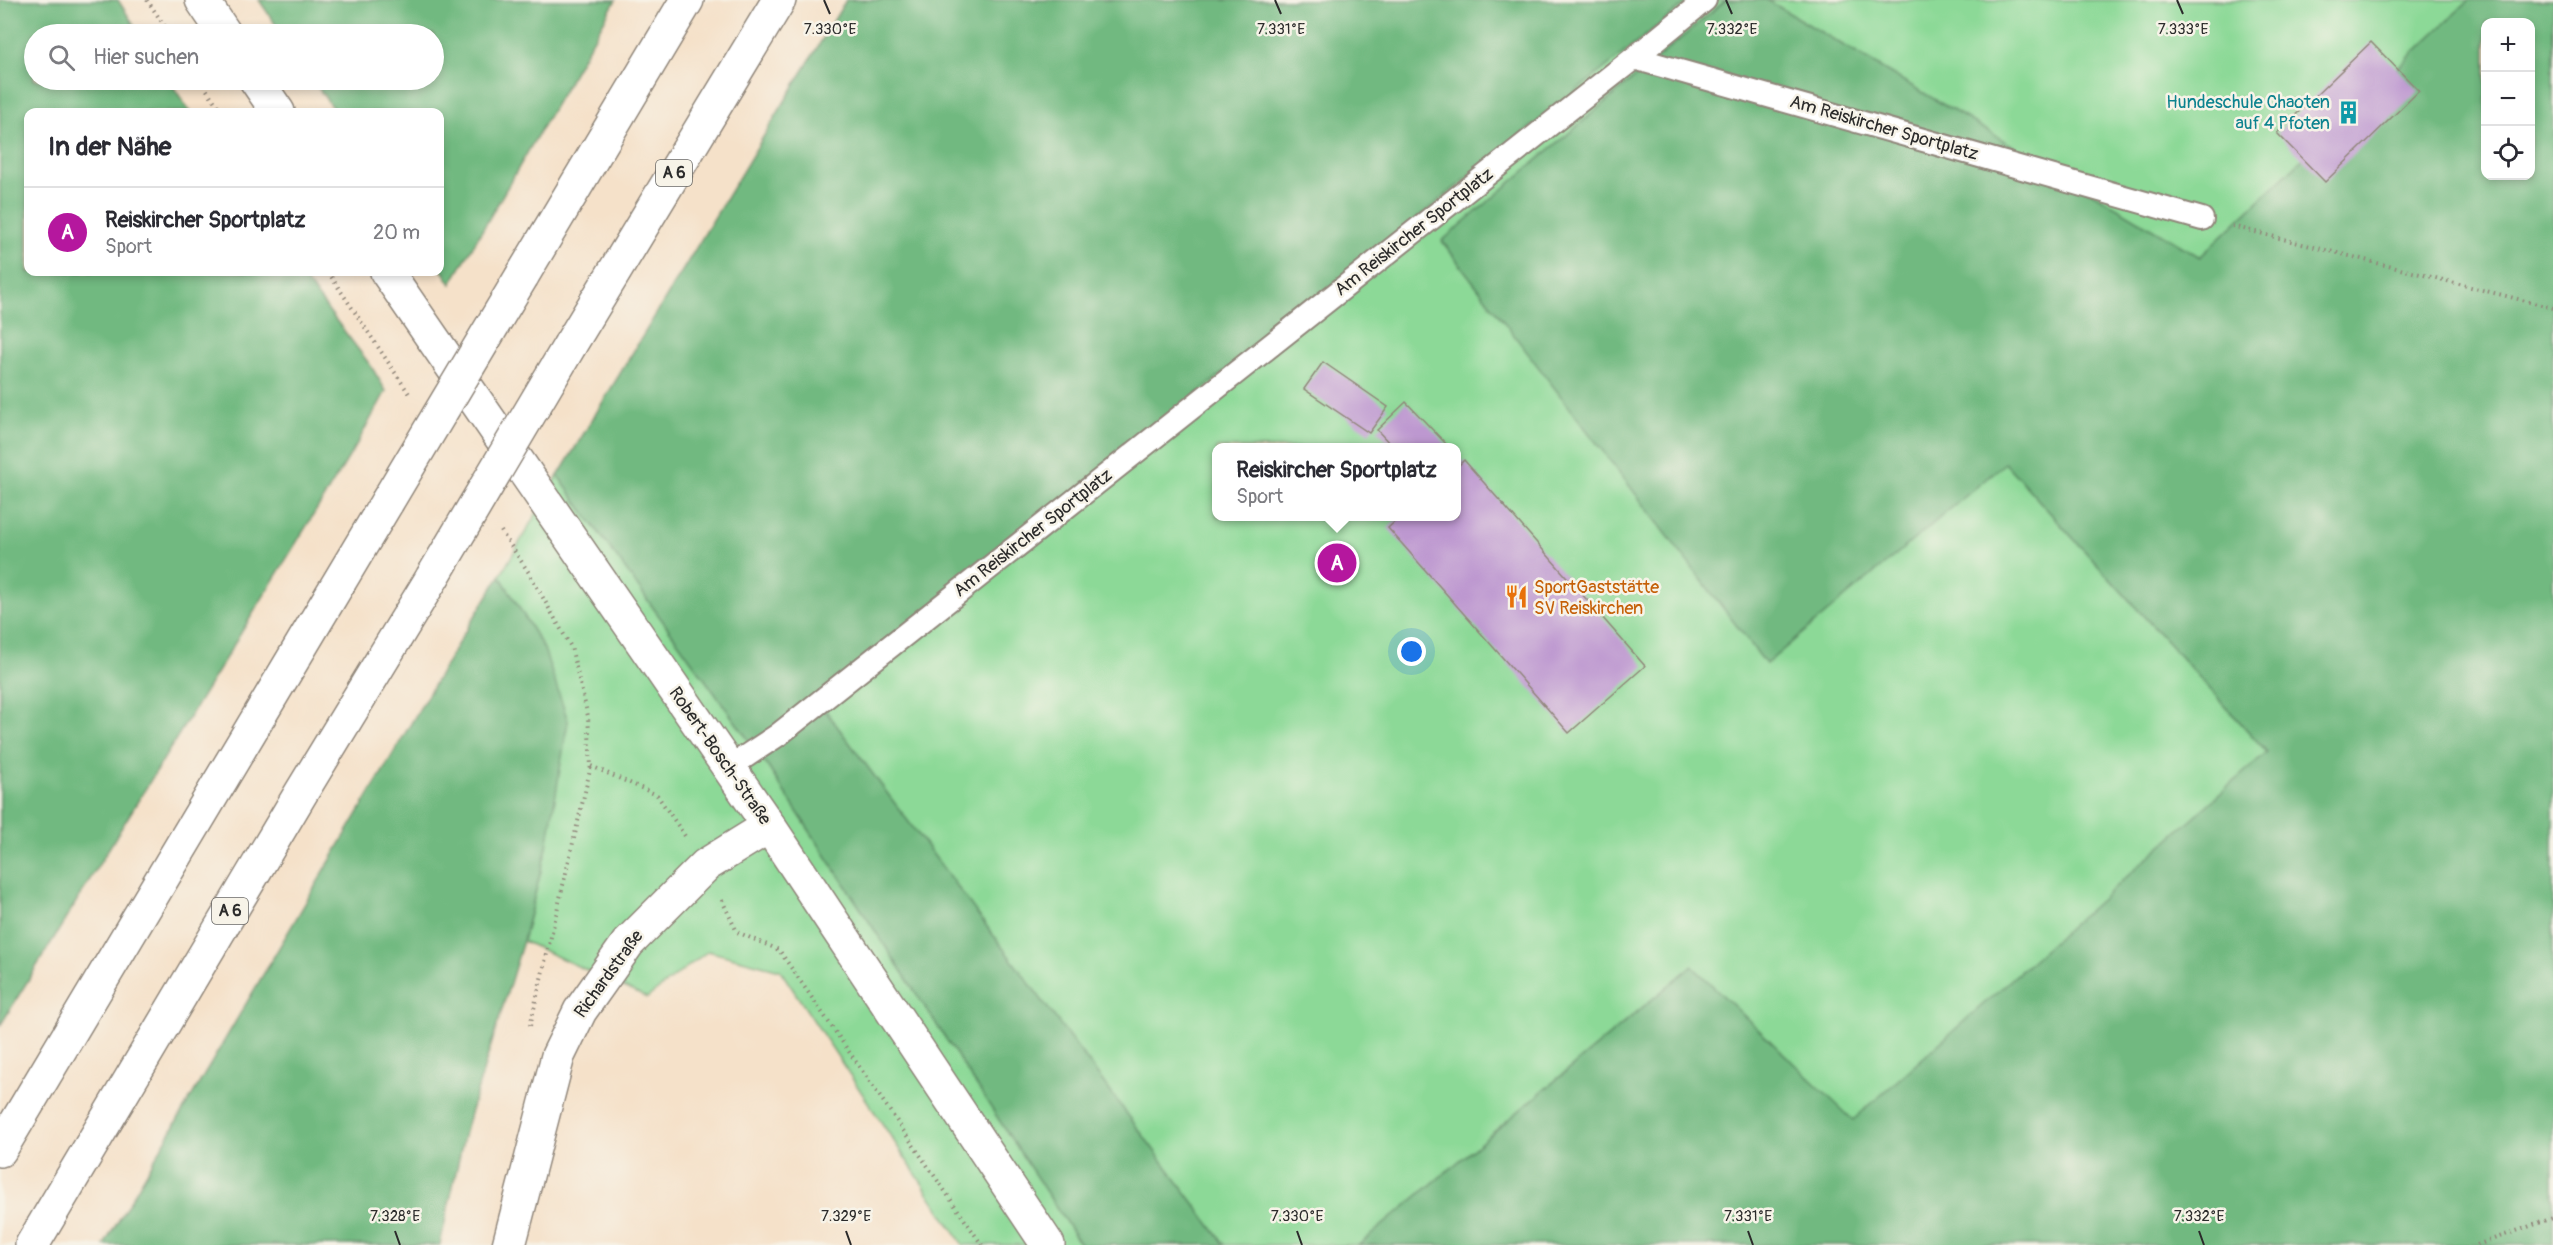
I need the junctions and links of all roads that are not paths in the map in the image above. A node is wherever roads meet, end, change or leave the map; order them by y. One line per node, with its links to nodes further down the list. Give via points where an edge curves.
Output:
1 (202, 0): 5 (main road)
2 (687, 0): 13 (main road, bridge)
3 (779, 0): 14 (main road, A 6, bridge)
4 (1705, 0): 6 (lane)
5 (218, 24)
6 (1634, 58): 9 (lane, Am Reiskircher Sportplatz); 11 (lane, Am Reiskircher Sportplatz, via 778,735)
7 (263, 90): 8 (main road)
8 (275, 108)
9 (2202, 219)
10 (390, 276): 11 (main road, Robert-Bosch-Straße)
11 (728, 768): 12 (main road, Robert-Bosch-Straße)
12 (769, 826): 15 (main road, Richardstraße, via 706,865 628,943 580,1011 558,1056); 16 (main road, Robert-Bosch-Straße)
13 (0, 1150)
14 (32, 1245)
15 (509, 1245)
16 (1048, 1245)

